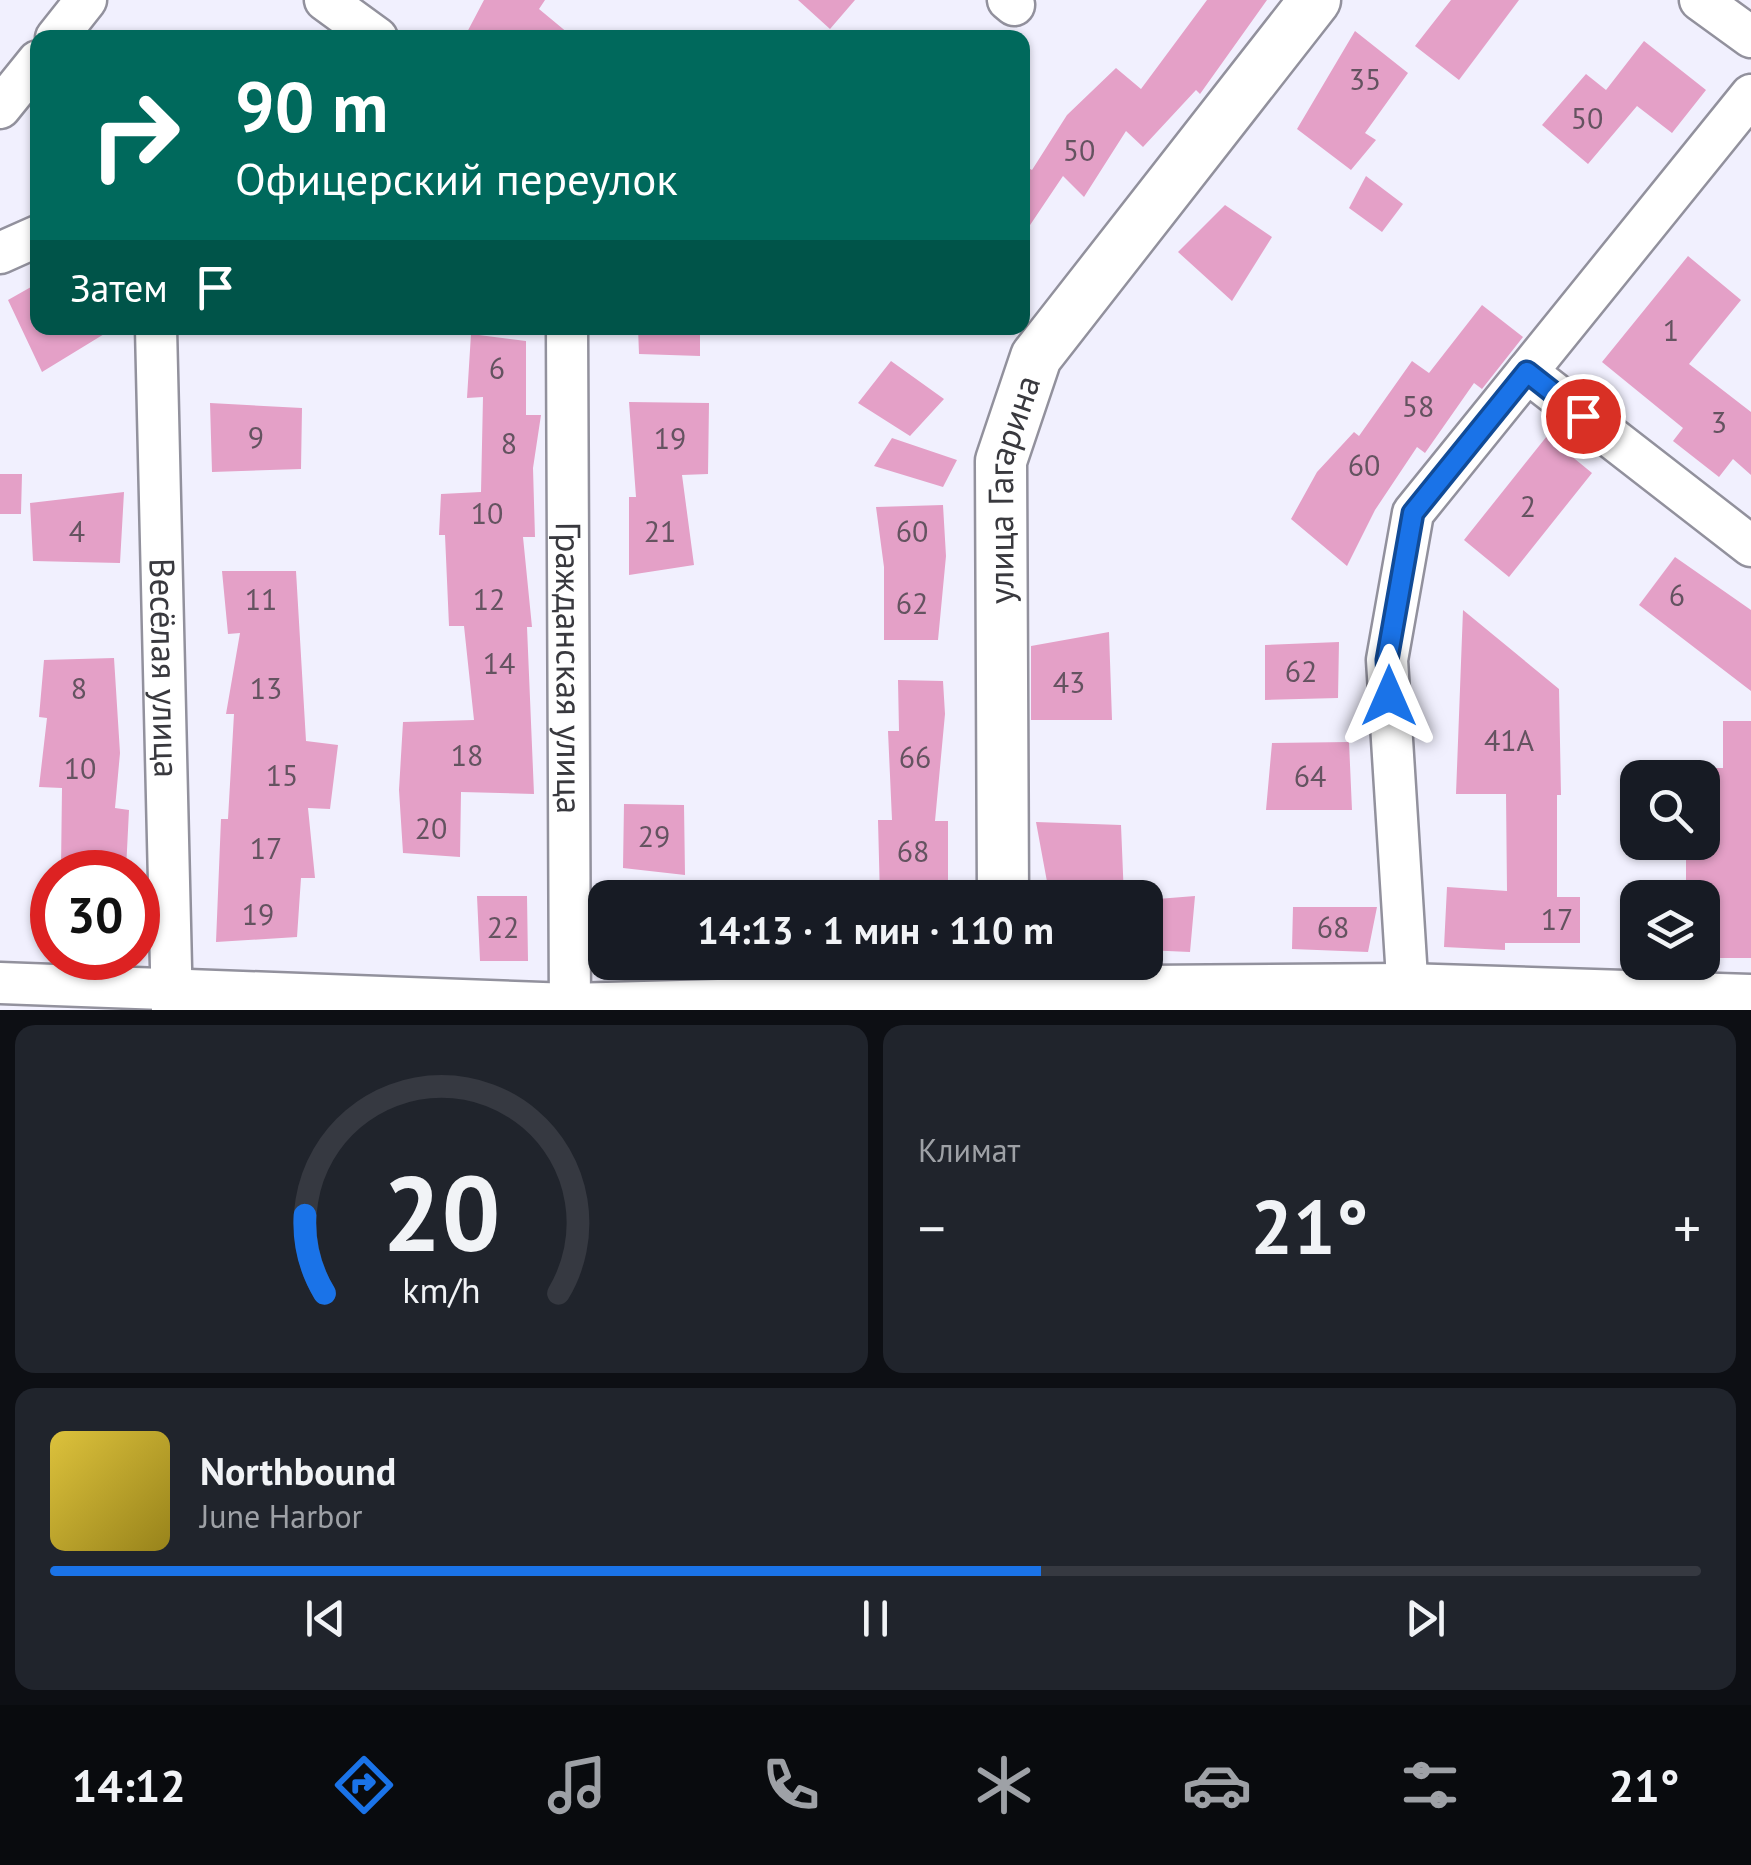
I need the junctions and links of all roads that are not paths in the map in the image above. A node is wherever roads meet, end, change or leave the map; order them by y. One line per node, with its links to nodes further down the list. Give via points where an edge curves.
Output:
1 (86, 0): 5 (street)
2 (325, 0): 6 (street)
3 (1315, 0): 17 (main road, улица Гагарина, via 1036,357 1001,461)
4 (1700, 0): 7 (street)
5 (62, 30)
6 (367, 30)
7 (1751, 37)
8 (30, 71): 10 (street)
9 (1751, 95): 15 (street)
10 (0, 108)
11 (30, 240): 12 (street)
12 (0, 254)
13 (156, 335): 20 (street, Весёлая улица)
14 (567, 335): 23 (street, Гражданская улица)
15 (1527, 372): 16 (street); 21 (street, via 1413,513 1387,660)
16 (1751, 546)
17 (1004, 880)
18 (0, 983): 20 (street)
19 (1004, 988): 21 (main road); 23 (street)
20 (172, 1000): 23 (street)
21 (1407, 1000): 22 (main road)
22 (1751, 1000)
23 (570, 1007)

